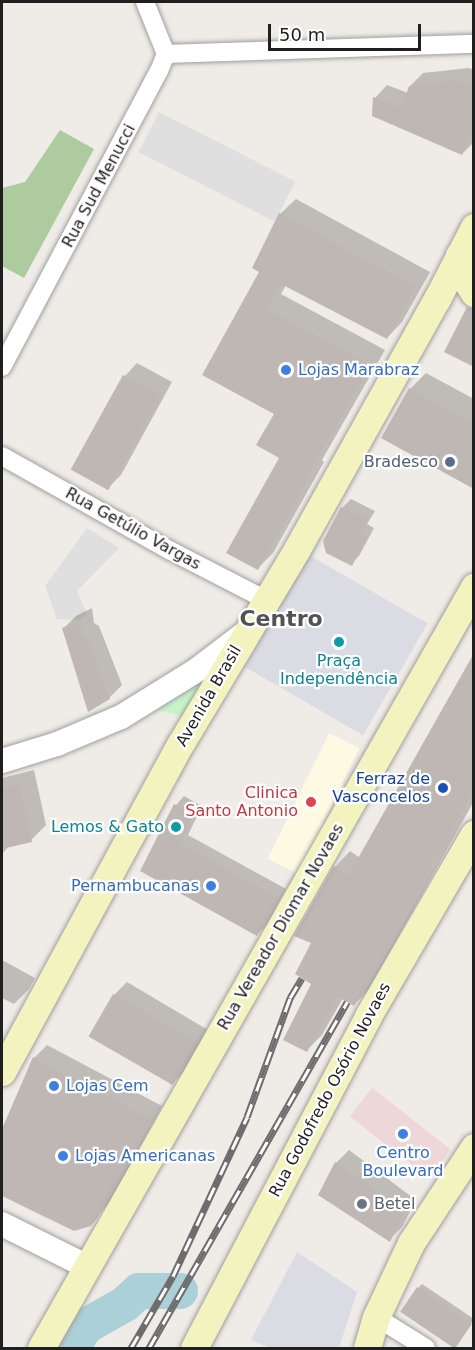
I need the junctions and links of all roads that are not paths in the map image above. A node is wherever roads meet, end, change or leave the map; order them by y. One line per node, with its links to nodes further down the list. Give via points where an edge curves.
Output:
1 (145, 2): 3 (street)
2 (474, 44): 3 (street)
3 (166, 54): 8 (street, Rua Sud Menucci, via 148,95)
4 (474, 227): 5 (main road, Avenida Brasil)
5 (459, 255): 6 (main road); 7 (main road, Avenida Brasil)
6 (474, 293): 7 (main road)
7 (437, 299): 11 (main road, Avenida Brasil)
8 (2, 367)
9 (2, 456): 11 (street, Rua Getúlio Vargas)
10 (474, 587): 18 (main road, Rua Vereador Diomar Novaes)
11 (266, 600): 12 (main road, Avenida Brasil)
12 (247, 632): 13 (street, via 194,672 121,717 57,744); 15 (main road, Avenida Brasil, via 181,743)
13 (2, 761)
14 (472, 842): 21 (main road, Rua Godofredo Osório Novaes, via 368,1016)
15 (2, 1072)
16 (474, 1147): 19 (main road, via 411,1244)
17 (2, 1224): 18 (street)
18 (86, 1266): 20 (main road, Rua Vereador Diomar Novaes)
19 (376, 1317): 22 (main road); 23 (street)
20 (41, 1348)
21 (194, 1348)
22 (367, 1348)
23 (426, 1348)

